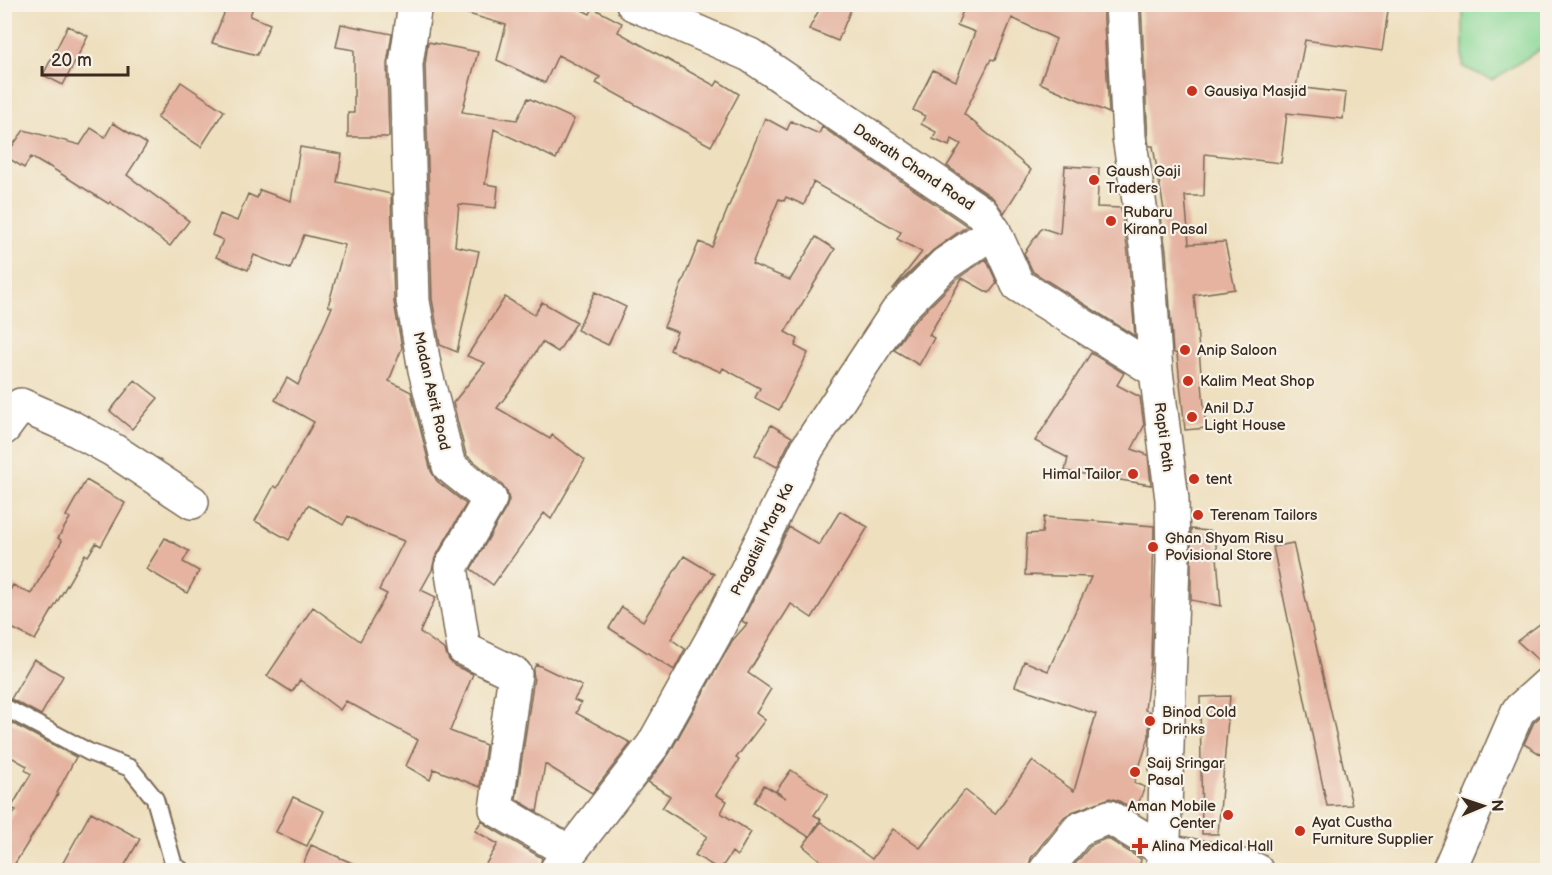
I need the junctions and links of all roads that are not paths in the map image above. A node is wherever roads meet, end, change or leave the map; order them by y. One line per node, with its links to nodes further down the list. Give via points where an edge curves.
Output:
1 (415, 4): 10 (street, Madan Asrit Road, via 406,64 413,301 449,466 490,499 451,567 464,649 515,674 496,809)
2 (633, 4): 4 (street, Dasrath Chand Road, via 750,55 982,213)
3 (1122, 4): 5 (street, Rapti Path, via 1130,136 1147,251)
4 (994, 231): 5 (street, Dasrath Chand Road, via 1018,285); 10 (street, Pragatisil Marg Ka, via 945,264 897,312 807,447 715,634 653,745)
5 (1156, 371): 11 (street, Rapti Path, via 1172,499)
6 (10, 407): 7 (street, via 69,426)
7 (192, 502)
8 (1548, 684): 15 (street, via 1518,711)
9 (4, 707): 12 (lane, via 89,752 129,768 155,799 174,866)
10 (563, 861)
11 (1164, 861): 13 (street, via 1109,817 1079,829); 14 (street, via 1223,861)
12 (181, 870)
13 (1046, 870)
14 (1256, 870)
15 (1449, 870)

